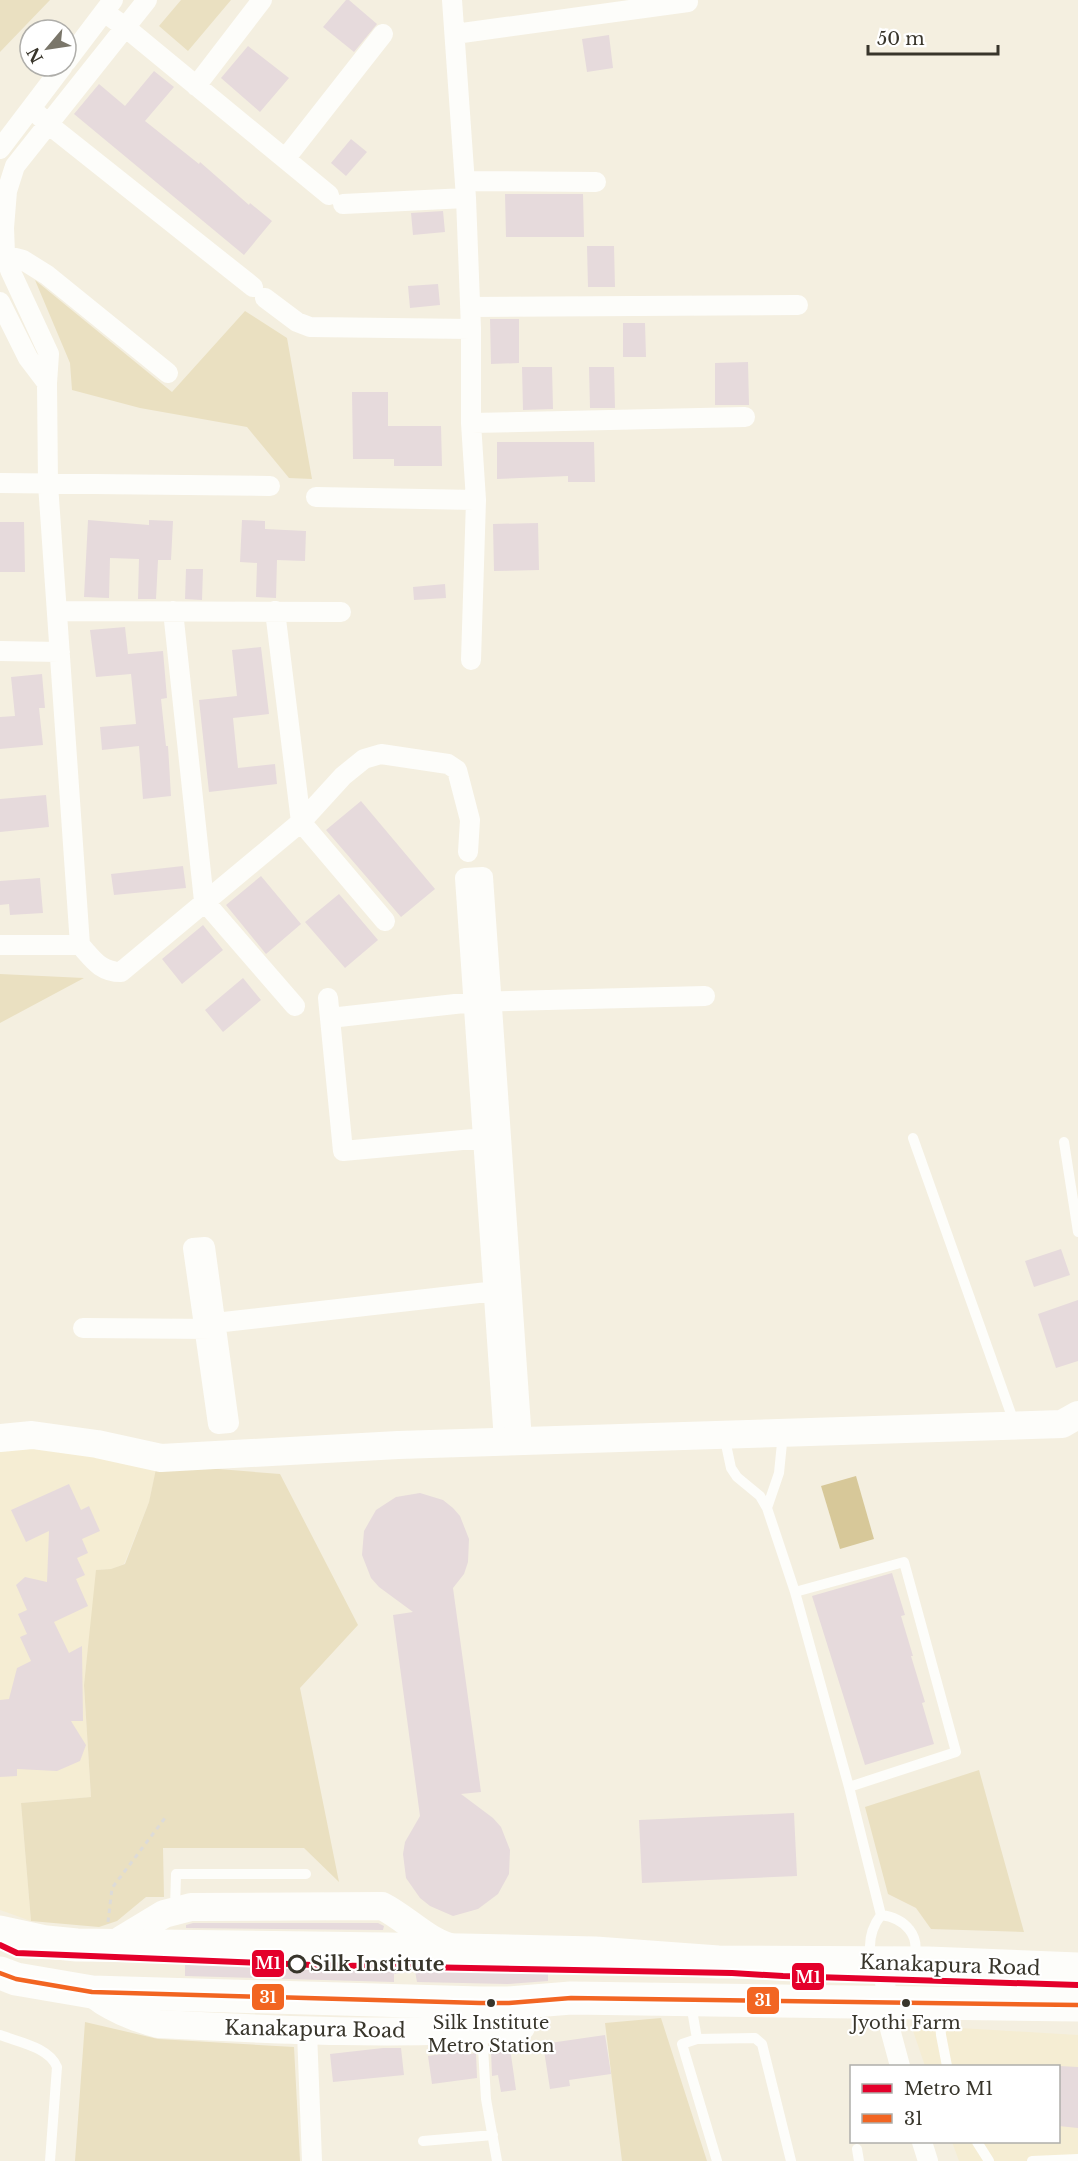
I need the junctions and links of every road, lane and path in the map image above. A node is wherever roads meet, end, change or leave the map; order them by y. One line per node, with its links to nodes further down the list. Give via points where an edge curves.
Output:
1 (147, 0): 6 (street)
2 (262, 0): 11 (street)
3 (452, 0): 8 (street)
4 (688, 2): 8 (street)
5 (109, 6): 6 (street); 9 (street)
6 (125, 27): 11 (street); 13 (street)
7 (383, 34): 15 (street)
8 (454, 34): 17 (street)
9 (78, 46)
10 (54, 78): 12 (street)
11 (196, 86): 15 (street)
12 (31, 108): 13 (street); 14 (street)
13 (48, 124): 18 (street, via 15,166 7,191); 22 (street, via 297,322 310,327)
14 (0, 149)
15 (285, 159): 17 (street, via 336,200)
16 (596, 182): 17 (street)
17 (466, 190): 21 (street)
18 (3, 254): 23 (street, via 23,260 47,275); 24 (street, via 49,354)
19 (0, 302): 24 (street, via 28,358)
20 (798, 304): 21 (street)
21 (470, 307): 22 (street)
22 (471, 329): 26 (street)
23 (168, 373)
24 (47, 383): 28 (street)
25 (745, 417): 26 (street)
26 (471, 423): 31 (street)
27 (0, 483): 28 (street)
28 (48, 484): 29 (street); 32 (street)
29 (270, 486)
30 (316, 497): 31 (street)
31 (476, 500): 38 (street)
32 (57, 611): 33 (street); 37 (street)
33 (173, 611): 34 (street); 41 (street)
34 (275, 611): 35 (street); 39 (street)
35 (341, 612)
36 (0, 651): 37 (street)
37 (60, 652): 44 (street)
38 (471, 660)
39 (301, 822): 40 (street, via 364,759 381,754 448,764 457,770 470,820); 41 (street); 42 (street)
40 (468, 852)
41 (204, 902): 44 (street, via 122,972 109,972); 48 (street)
42 (385, 921)
43 (0, 945): 44 (street)
44 (80, 945)
45 (705, 996): 47 (street)
46 (328, 998): 49 (street)
47 (482, 1002): 47 (street, via 465,878 483,877); 49 (street); 50 (street)
48 (295, 1006)
49 (330, 1018): 50 (street, via 343,1150)
50 (492, 1137): 54 (street)
51 (913, 1138): 57 (lane)
52 (1064, 1142): 53 (lane)
53 (1078, 1232)
54 (503, 1290): 55 (street, via 212,1327); 61 (street)
55 (83, 1328)
56 (1078, 1415): 57 (street, via 1062,1424)
57 (1015, 1425): 58 (street)
58 (783, 1432): 59 (street); 62 (lane, via 779,1473)
59 (724, 1434): 61 (street); 62 (lane, via 731,1468)
60 (0, 1438): 61 (street, via 32,1435 161,1458)
61 (513, 1441)
62 (767, 1508): 63 (lane)
63 (795, 1592): 64 (lane); 64 (lane, via 904,1562 956,1752)
64 (849, 1788): 68 (lane)
65 (165, 1818): 70 (path, via 112,1888 108,1924)
66 (306, 1874): 67 (lane, via 176,1874)
67 (175, 1910): 70 (street, Kanakapura Road); 71 (street, Kanakapura Road, via 382,1906 427,1937)
68 (881, 1915): 72 (lane, via 870,1940); 72 (lane, via 897,1919 911,1930 916,1946)
69 (0, 1932): 70 (highway, Kanakapura Road, via 46,1942)
70 (117, 1944): 71 (highway, Kanakapura Road)
71 (462, 1950): 72 (highway, Kanakapura Road, via 595,1953 718,1962)
72 (889, 1963): 73 (highway, Kanakapura Road); 77 (street)
73 (1078, 1969)
74 (0, 1974): 75 (highway, Kanakapura Road)
75 (92, 1992): 80 (highway, Kanakapura Road); 81 (street, Kanakapura Road, via 140,2020 158,2024)
76 (691, 2001): 77 (highway, Kanakapura Road); 80 (highway, Kanakapura Road, via 525,2001); 83 (lane)
77 (887, 2004): 78 (highway, Kanakapura Road); 84 (street)
78 (938, 2005): 79 (highway, Kanakapura Road); 85 (lane)
79 (1078, 2005)
80 (481, 2016): 81 (street, Kanakapura Road); 86 (lane, via 486,2099)
81 (307, 2032): 93 (street)
82 (0, 2035): 92 (lane, via 54,2059 57,2067)
83 (697, 2039): 95 (lane, via 682,2044); 96 (lane, via 759,2040)
84 (899, 2065)
85 (947, 2065)
86 (493, 2135): 87 (lane); 94 (lane)
87 (423, 2141)
88 (922, 2143): 98 (street)
89 (978, 2143): 99 (lane)
90 (857, 2149): 97 (lane)
91 (1078, 2159): 100 (lane)
92 (50, 2161)
93 (312, 2161)
94 (496, 2161)
95 (717, 2161)
96 (791, 2161)
97 (859, 2161)
98 (928, 2161)
99 (990, 2161)
100 (1032, 2161)

